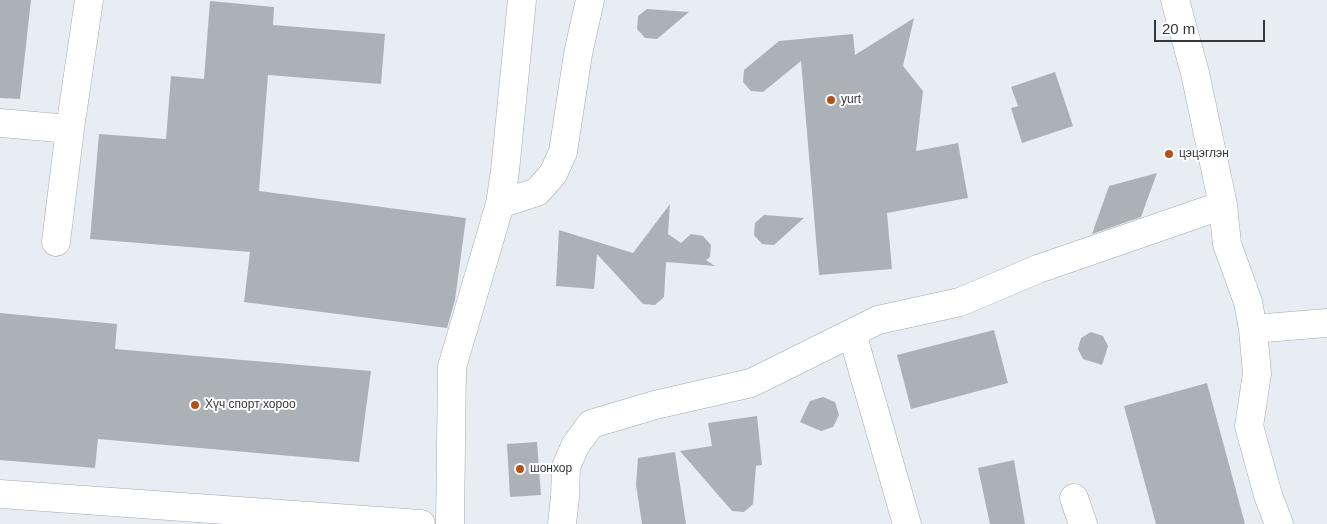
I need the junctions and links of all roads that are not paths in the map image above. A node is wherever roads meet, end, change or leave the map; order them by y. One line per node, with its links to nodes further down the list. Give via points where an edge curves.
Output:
1 (89, 0): 6 (street)
2 (522, 0): 7 (street)
3 (590, 0): 7 (street, via 563,152 553,174 537,192)
4 (1175, 0): 8 (street, via 1195,72)
5 (0, 123): 6 (street)
6 (70, 129): 9 (street)
7 (500, 204): 16 (street, via 452,367)
8 (1223, 205): 11 (street, via 1227,244 1248,302); 12 (street, via 1038,269 960,302 878,320)
9 (56, 242)
10 (1327, 323): 11 (street)
11 (1253, 329): 20 (street, via 1257,374 1249,426)
12 (852, 333): 17 (street, via 751,383 655,405 591,424 575,446 566,467); 18 (street)
13 (0, 494): 15 (street)
14 (1074, 498): 19 (street)
15 (421, 524)
16 (450, 524)
17 (562, 524)
18 (907, 524)
19 (1083, 524)
20 (1279, 524)

